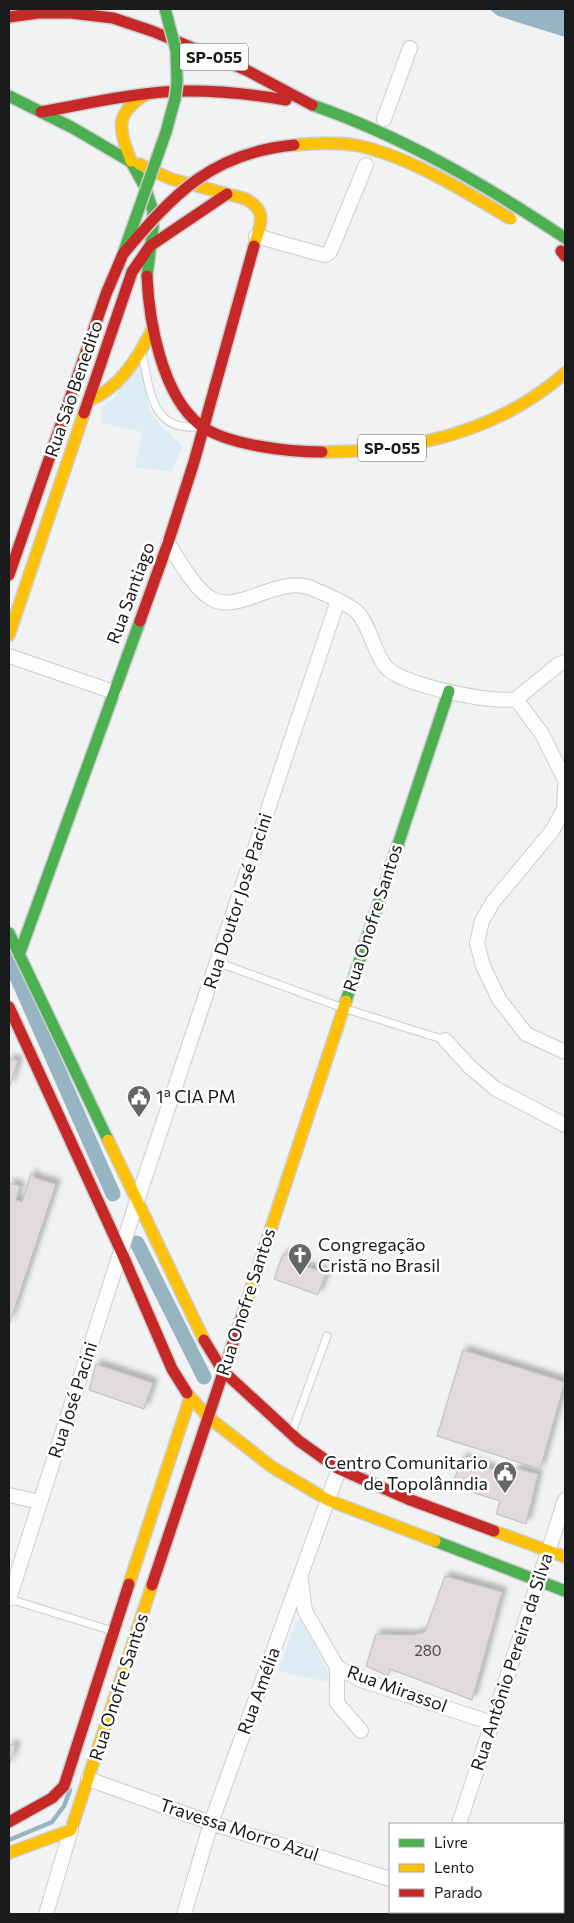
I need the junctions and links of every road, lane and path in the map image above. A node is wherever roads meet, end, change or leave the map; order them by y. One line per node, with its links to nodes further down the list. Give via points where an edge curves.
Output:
1 (165, 9): 16 (main road, bridge, via 175,41 175,97)
2 (9, 17): 6 (main road, SP-055, via 71,13 113,18 246,70)
3 (410, 48): 8 (street)
4 (146, 94): 6 (main road, SP-055, via 213,91); 7 (main road, SP-055); 9 (main road, SP-055, via 128,106 120,125)
5 (9, 96): 7 (main road)
6 (305, 103): 14 (main road, SP-055, via 342,116 426,155 511,202)
7 (41, 112): 9 (main road)
8 (384, 118)
9 (131, 161): 11 (main road, via 171,178); 15 (main road, SP-055, via 154,209)
10 (366, 165): 13 (street, via 330,252 320,254)
11 (227, 194): 13 (main road, Rua Santiago, via 246,199 260,210 262,218); 15 (main road, Rua São Benedito)
12 (515, 222): 16 (main road, bridge, via 468,192 376,150 308,143 262,150 210,169 172,200)
13 (256, 236): 21 (main road, Rua Santiago)
14 (565, 238)
15 (150, 246): 17 (main road, SP-055, via 147,277); 20 (main road, Rua São Benedito, via 132,272)
16 (123, 254): 23 (main road, via 106,294)
17 (153, 328): 18 (main road); 21 (main road, SP-055, via 176,394)
18 (142, 350): 20 (main road, via 115,385); 21 (lane, via 158,412 176,426)
19 (565, 373): 21 (main road, SP-055, via 531,399 467,430 431,442 402,447 308,451 264,447)
20 (88, 401): 25 (main road, Rua São Benedito)
21 (203, 427): 22 (main road, Rua Santiago)
22 (168, 543): 24 (street, via 199,588 223,603 292,585 309,587); 29 (main road, Rua Santiago)
23 (9, 575)
24 (338, 600): 28 (street, via 359,613 386,668 406,680); 35 (street, Rua Doutor José Pacini)
25 (9, 635)
26 (9, 656): 29 (street)
27 (565, 662): 30 (street)
28 (449, 691): 30 (street, via 479,698); 37 (main road, Rua Onofre Santos)
29 (114, 692): 34 (main road, Rua Santiago)
30 (516, 699): 31 (street, via 542,734)
31 (565, 780)
32 (565, 788): 39 (street, via 564,809 552,831 493,902 482,921 477,943 483,966 499,999 526,1034)
33 (9, 932): 34 (main road)
34 (20, 956): 41 (main road)
35 (217, 962): 37 (lane); 41 (street, Rua Doutor José Pacini)
36 (9, 1007): 42 (main road)
37 (344, 1008): 38 (lane); 44 (main road, Rua Onofre Santos)
38 (445, 1040): 40 (street, via 471,1068 496,1088)
39 (565, 1052)
40 (565, 1125)
41 (137, 1201): 42 (street, Rua José Pacini); 44 (main road, via 200,1333)
42 (121, 1251): 45 (main road, via 172,1369); 52 (street, Rua José Pacini)
43 (327, 1336): 47 (lane)
44 (223, 1371): 46 (main road, Rua Onofre Santos); 47 (main road)
45 (190, 1398): 46 (main road); 59 (main road, Rua Onofre Santos)
46 (208, 1417): 50 (main road, via 272,1467); 63 (main road, Rua Onofre Santos)
47 (292, 1434): 48 (main road)
48 (339, 1469): 50 (street, Rua Amélia); 53 (main road, via 408,1499)
49 (9, 1494): 52 (street)
50 (328, 1500): 55 (street, Rua Amélia); 56 (main road)
51 (565, 1500): 53 (street, Rua Antônio Pereira da Silva)
52 (40, 1502): 58 (street, Rua José Pacini)
53 (548, 1551): 54 (main road); 56 (street, Rua Antônio Pereira da Silva)
54 (565, 1557)
55 (300, 1579): 60 (street, Rua Mirassol, via 306,1611); 65 (street, Rua Amélia)
56 (538, 1581): 57 (main road); 61 (street, Rua Antônio Pereira da Silva)
57 (565, 1591)
58 (9, 1599): 59 (lane)
59 (115, 1632): 64 (main road, Rua Onofre Santos, via 64,1786 52,1798)
60 (337, 1667): 61 (street, Rua Mirassol, via 361,1680); 62 (street, via 337,1703)
61 (492, 1722): 66 (street, Rua Antônio Pereira da Silva)
62 (361, 1731)
63 (88, 1780): 65 (street, Travessa Morro Azul); 67 (main road, Rua Onofre Santos)
64 (9, 1822)
65 (211, 1823): 69 (street, Travessa Morro Azul); 71 (street, Rua Amélia)
66 (459, 1823)
67 (71, 1830): 68 (main road); 70 (street, Rua Onofre Santos)
68 (9, 1853)
69 (389, 1879)
70 (46, 1914)
71 (184, 1914)

